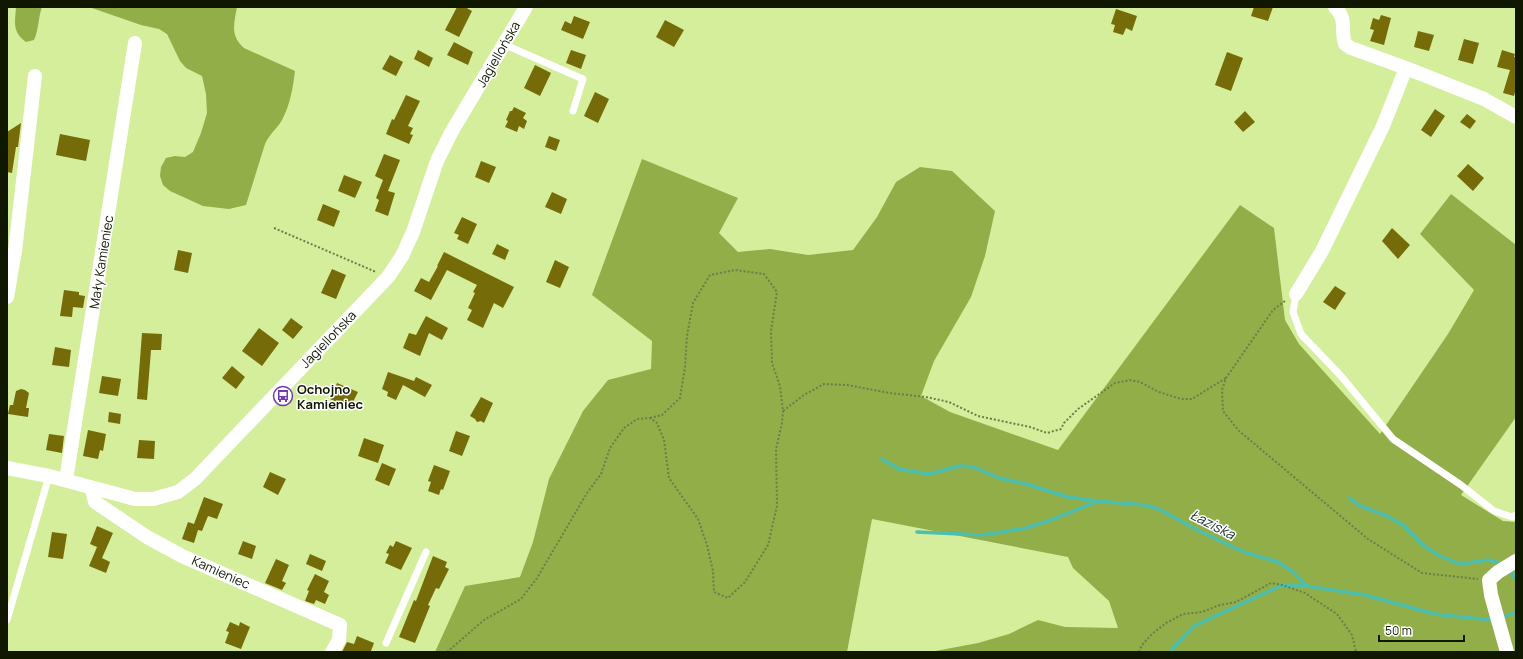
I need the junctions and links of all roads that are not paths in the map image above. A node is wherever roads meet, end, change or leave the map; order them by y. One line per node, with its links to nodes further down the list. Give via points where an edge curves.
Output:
1 (526, 7): 4 (street, Jagiellońska)
2 (1339, 12): 5 (street, via 1344,44)
3 (135, 43): 13 (street, Mały Kamieniec)
4 (503, 44): 7 (lane, via 583,79); 14 (street, Jagiellońska, via 437,161 413,232 402,256 388,277 195,479 178,492 153,499 135,499)
5 (1406, 68): 8 (street, via 1484,99); 9 (street, via 1383,126 1322,251)
6 (35, 76): 10 (street, via 15,251)
7 (573, 111)
8 (1516, 117)
9 (1296, 294): 15 (lane, via 1293,312 1301,334 1341,376 1393,439 1461,485 1494,511 1512,517)
10 (7, 297)
11 (7, 468): 12 (street, Jagiellońska)
12 (49, 476): 13 (street, Jagiellońska); 18 (lane)
13 (66, 480): 14 (street, Jagiellońska)
14 (92, 487): 20 (street, Kamieniec, via 95,502 147,537 182,556 340,624 339,640)
15 (1516, 515)
16 (426, 552): 19 (lane)
17 (1516, 561): 21 (street, via 1489,580)
18 (7, 620)
19 (386, 643)
20 (332, 652)
21 (1507, 652)

